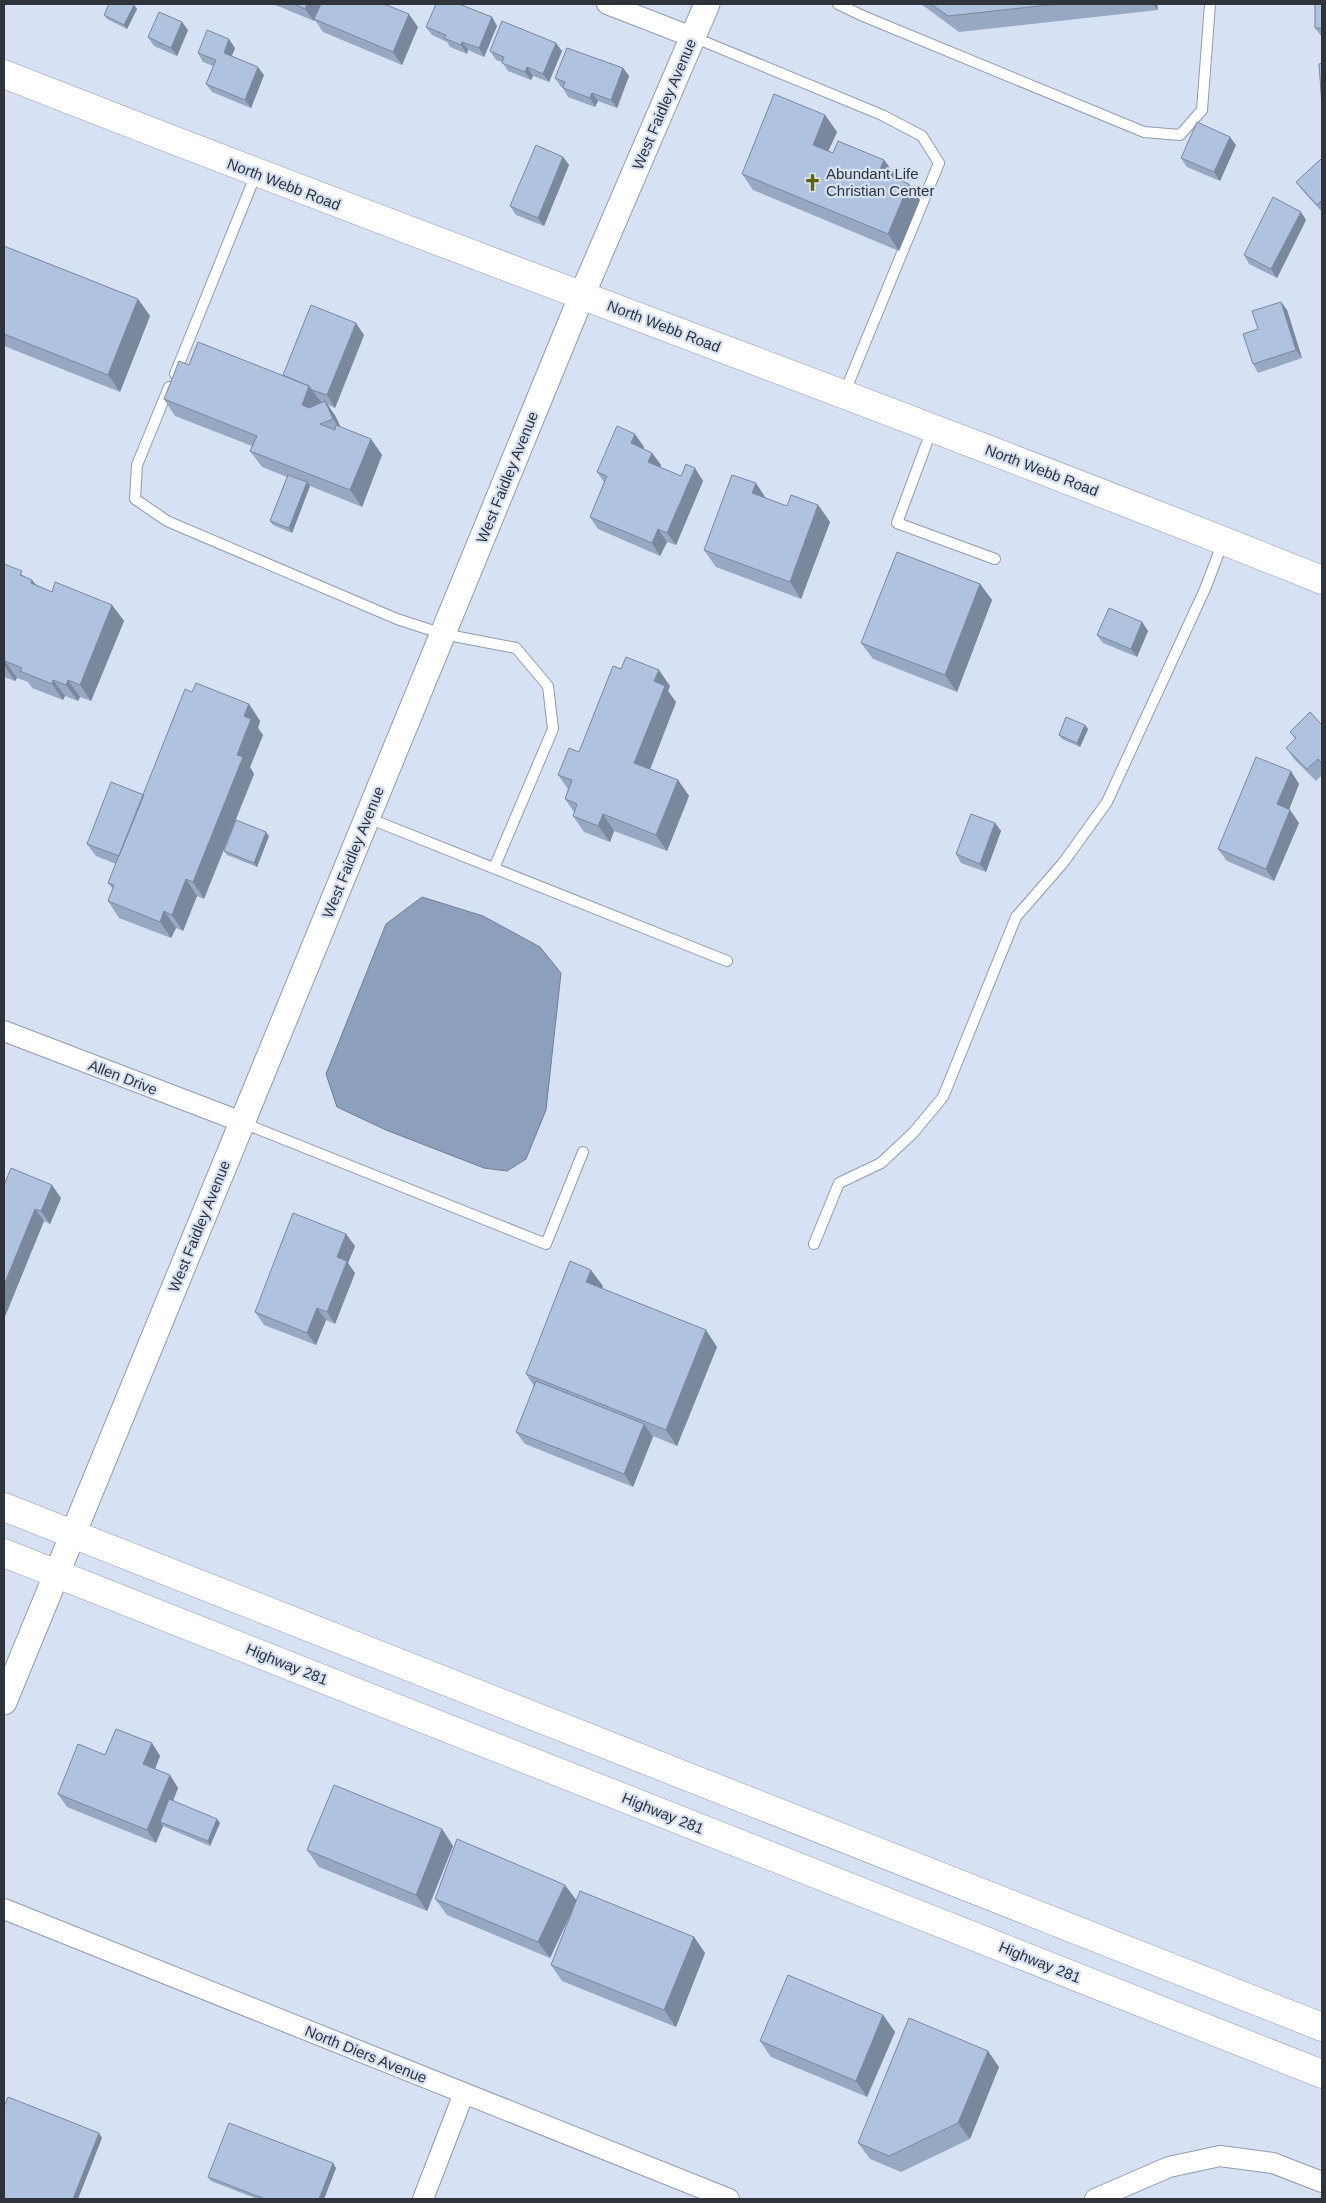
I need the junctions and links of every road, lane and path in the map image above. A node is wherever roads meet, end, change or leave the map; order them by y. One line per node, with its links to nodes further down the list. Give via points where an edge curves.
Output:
1 (607, 4): 5 (street)
2 (707, 4): 5 (street, West Faidley Avenue)
3 (838, 4): 4 (lane, via 1144,132 1180,135 1202,110)
4 (1210, 4)
5 (692, 37): 8 (street, West Faidley Avenue); 9 (lane, via 882,115 922,136 939,163)
6 (4, 74): 7 (main road, North Webb Road)
7 (257, 174): 8 (main road, North Webb Road); 14 (lane, via 137,465 135,499 167,521 397,619)
8 (582, 294): 9 (main road, North Webb Road); 14 (street, West Faidley Avenue)
9 (844, 394): 10 (main road, North Webb Road)
10 (932, 428): 11 (main road, North Webb Road); 12 (lane, via 897,523)
11 (1223, 540): 13 (main road, North Webb Road); 21 (lane, via 1107,802 1062,864 1016,917 942,1097 913,1133 881,1163 839,1182)
12 (995, 559)
13 (1322, 580)
14 (443, 634): 15 (street, West Faidley Avenue); 16 (lane, via 516,648 548,686 553,729)
15 (367, 817): 16 (lane); 19 (street, West Faidley Avenue)
16 (494, 868): 17 (lane)
17 (727, 961)
18 (4, 1031): 19 (street, Allen Drive)
19 (242, 1122): 20 (lane, via 546,1244); 23 (street, West Faidley Avenue)
20 (583, 1152)
21 (814, 1244)
22 (4, 1507): 23 (main road)
23 (72, 1533): 25 (street, West Faidley Avenue); 28 (main road)
24 (4, 1553): 25 (main road, Highway 281)
25 (56, 1573): 26 (street, West Faidley Avenue); 29 (main road, Highway 281)
26 (4, 1702)
27 (4, 1909): 30 (street, North Diers Avenue)
28 (1322, 2027)
29 (1322, 2074)
30 (464, 2094): 32 (street); 33 (street, North Diers Avenue)
31 (1322, 2182): 34 (street, via 1273,2163 1220,2156 1169,2167)
32 (423, 2199)
33 (729, 2199)
34 (1096, 2199)

